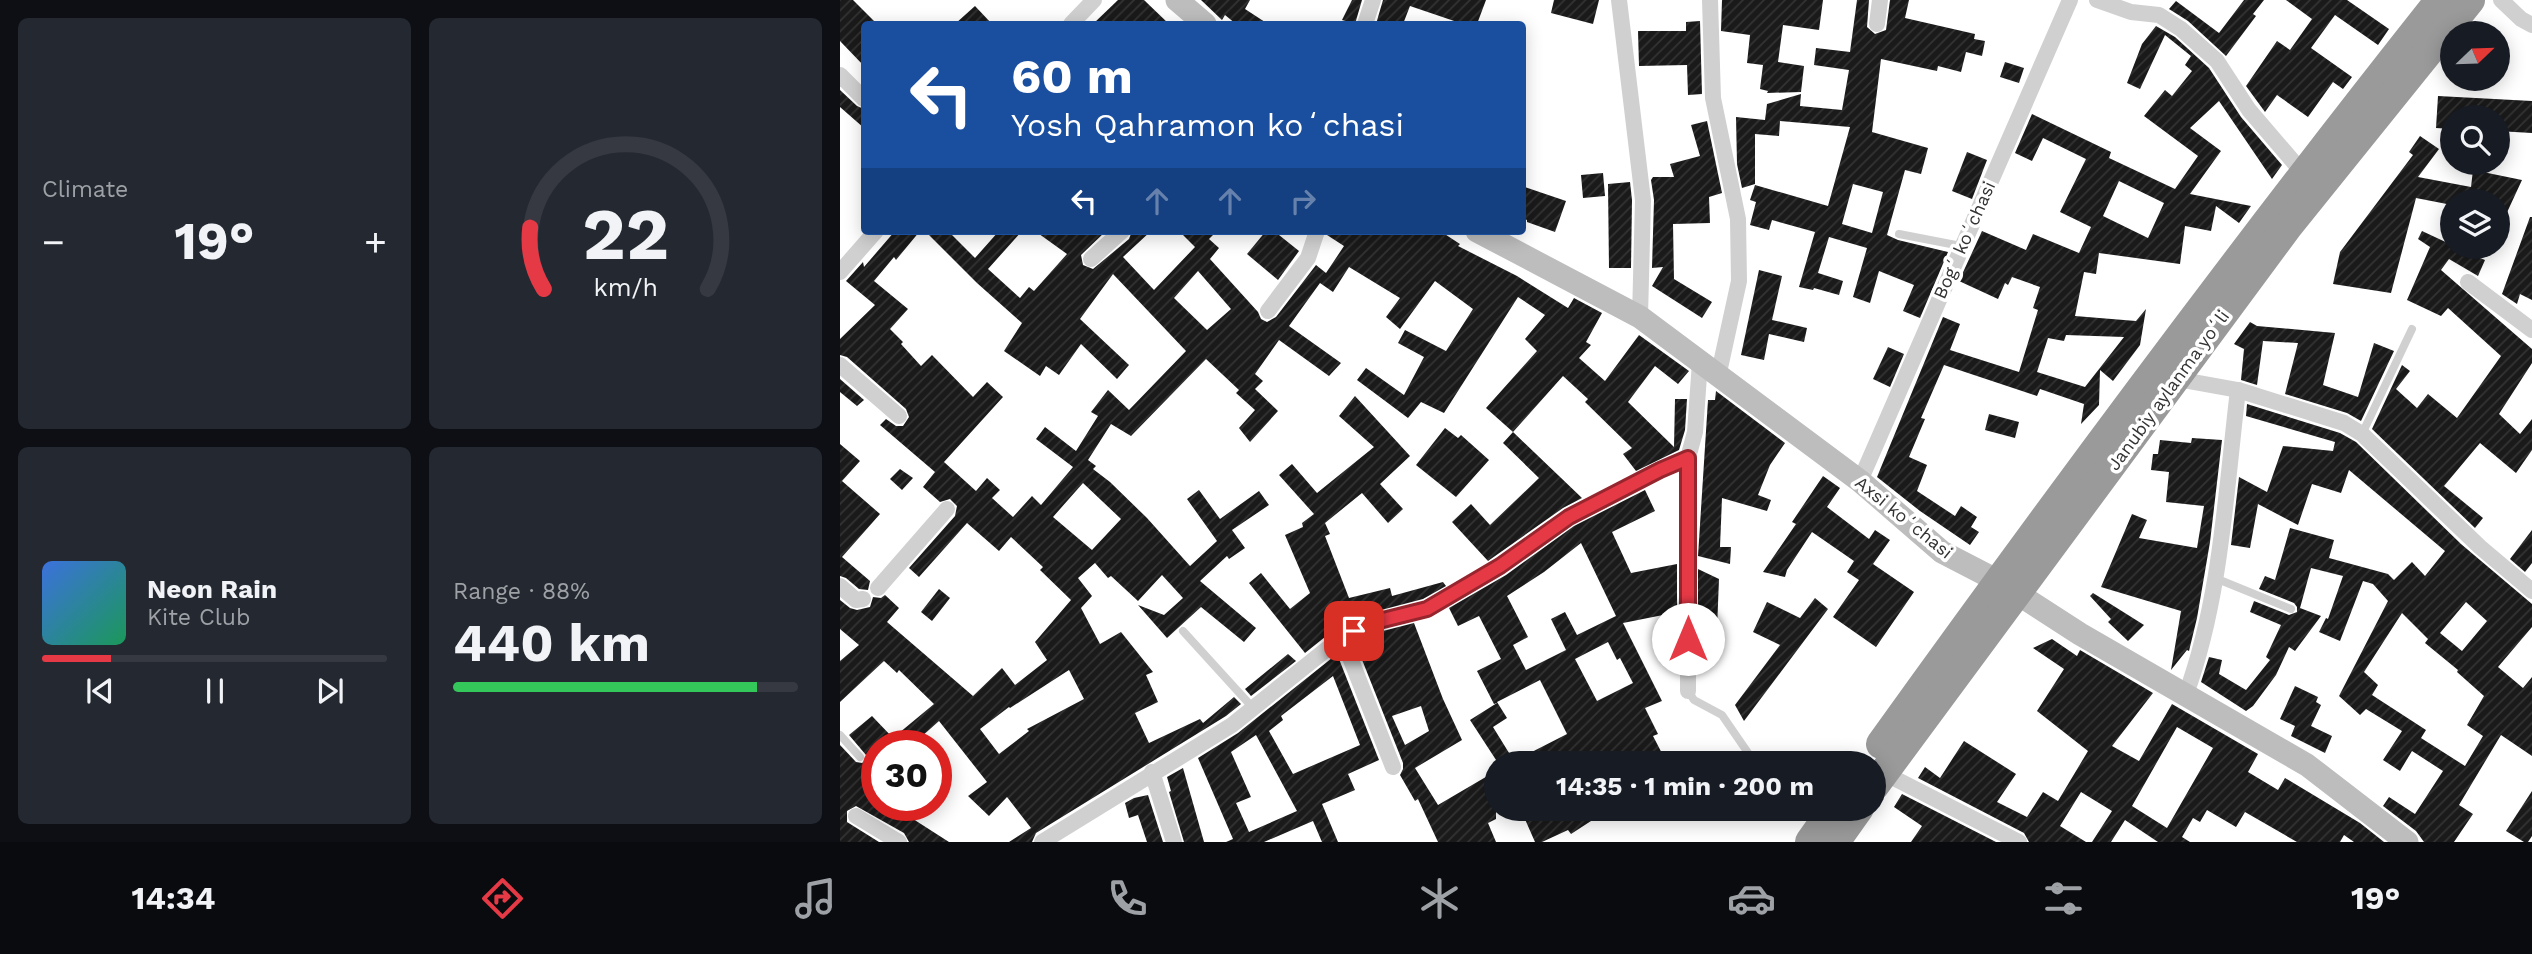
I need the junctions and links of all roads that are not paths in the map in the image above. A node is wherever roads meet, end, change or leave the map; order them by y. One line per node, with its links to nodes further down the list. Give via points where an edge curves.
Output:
1 (1094, 0): 13 (street)
2 (1177, 0): 14 (street)
3 (1373, 0): 15 (street)
4 (1619, 0): 31 (street, via 1643,200)
5 (1710, 0): 36 (street, via 1713,98 1738,219 1739,281)
6 (1880, 0): 16 (street)
7 (2070, 0): 26 (street, Bogʻ koʻchasi)
8 (2097, 0): 12 (street, via 2132,12)
9 (2440, 0): 20 (highway, Janubiy aylanma yoʻli)
10 (2470, 0): 37 (highway, Janubiy aylanma yoʻli, via 2288,226)
11 (2508, 3): 17 (street)
12 (2151, 7): 20 (street, via 2210,54 2249,110)
13 (1074, 21)
14 (1202, 21)
15 (1366, 21)
16 (1877, 24)
17 (2532, 25)
18 (840, 75): 19 (street)
19 (861, 96)
20 (2303, 173): 48 (highway, Janubiy aylanma yoʻli)
21 (1899, 234): 26 (lane)
22 (872, 235): 28 (street)
23 (1118, 235): 27 (street)
24 (1316, 235): 30 (street, via 1308,258)
25 (1485, 235): 31 (street, Axsi koʻchasi)
26 (1961, 246): 42 (street, Bogʻ koʻchasi)
27 (1091, 259)
28 (840, 272)
29 (2468, 282): 33 (street)
30 (1268, 311)
31 (1640, 317): 34 (street, Axsi koʻchasi)
32 (2412, 329): 40 (lane)
33 (2532, 330)
34 (1700, 362): 36 (street, Axsi koʻchasi); 41 (street, via 1695,432)
35 (840, 365): 39 (street)
36 (1718, 377): 42 (street, Axsi koʻchasi)
37 (2177, 379): 38 (street); 48 (highway, Janubiy aylanma yoʻli)
38 (2238, 390): 40 (street, via 2344,423); 44 (street)
39 (899, 416)
40 (2362, 434): 45 (street, via 2480,547)
41 (1688, 458): 52 (street, via 1569,517 1500,566 1427,609 1371,623); 53 (street)
42 (1860, 481): 48 (street, Axsi koʻchasi, via 1942,552)
43 (947, 509): 47 (street)
44 (2215, 578): 50 (lane); 54 (street)
45 (2529, 582)
46 (840, 586): 49 (street, via 856,600)
47 (878, 588)
48 (2008, 588): 54 (street, Axsi koʻchasi); 59 (highway, Janubiy aylanma yoʻli)
49 (863, 599)
50 (2291, 609)
51 (1183, 631): 55 (lane)
52 (1342, 638): 55 (street); 60 (street)
53 (1688, 691): 57 (lane, via 1694,700 1722,715)
54 (2186, 694): 72 (street, Axsi koʻchasi, via 2307,765)
55 (1254, 709): 61 (street)
56 (840, 735): 58 (lane)
57 (1747, 751)
58 (860, 757)
59 (1886, 759)
60 (1393, 767)
61 (1152, 772): 67 (street); 68 (street)
62 (1886, 779): 71 (street)
63 (856, 816): 66 (street)
64 (1825, 821): 69 (highway)
65 (1849, 821): 70 (highway)
66 (899, 842)
67 (1042, 842)
68 (1174, 842)
69 (1810, 842)
70 (1835, 842)
71 (2018, 842)
72 (2407, 842)

